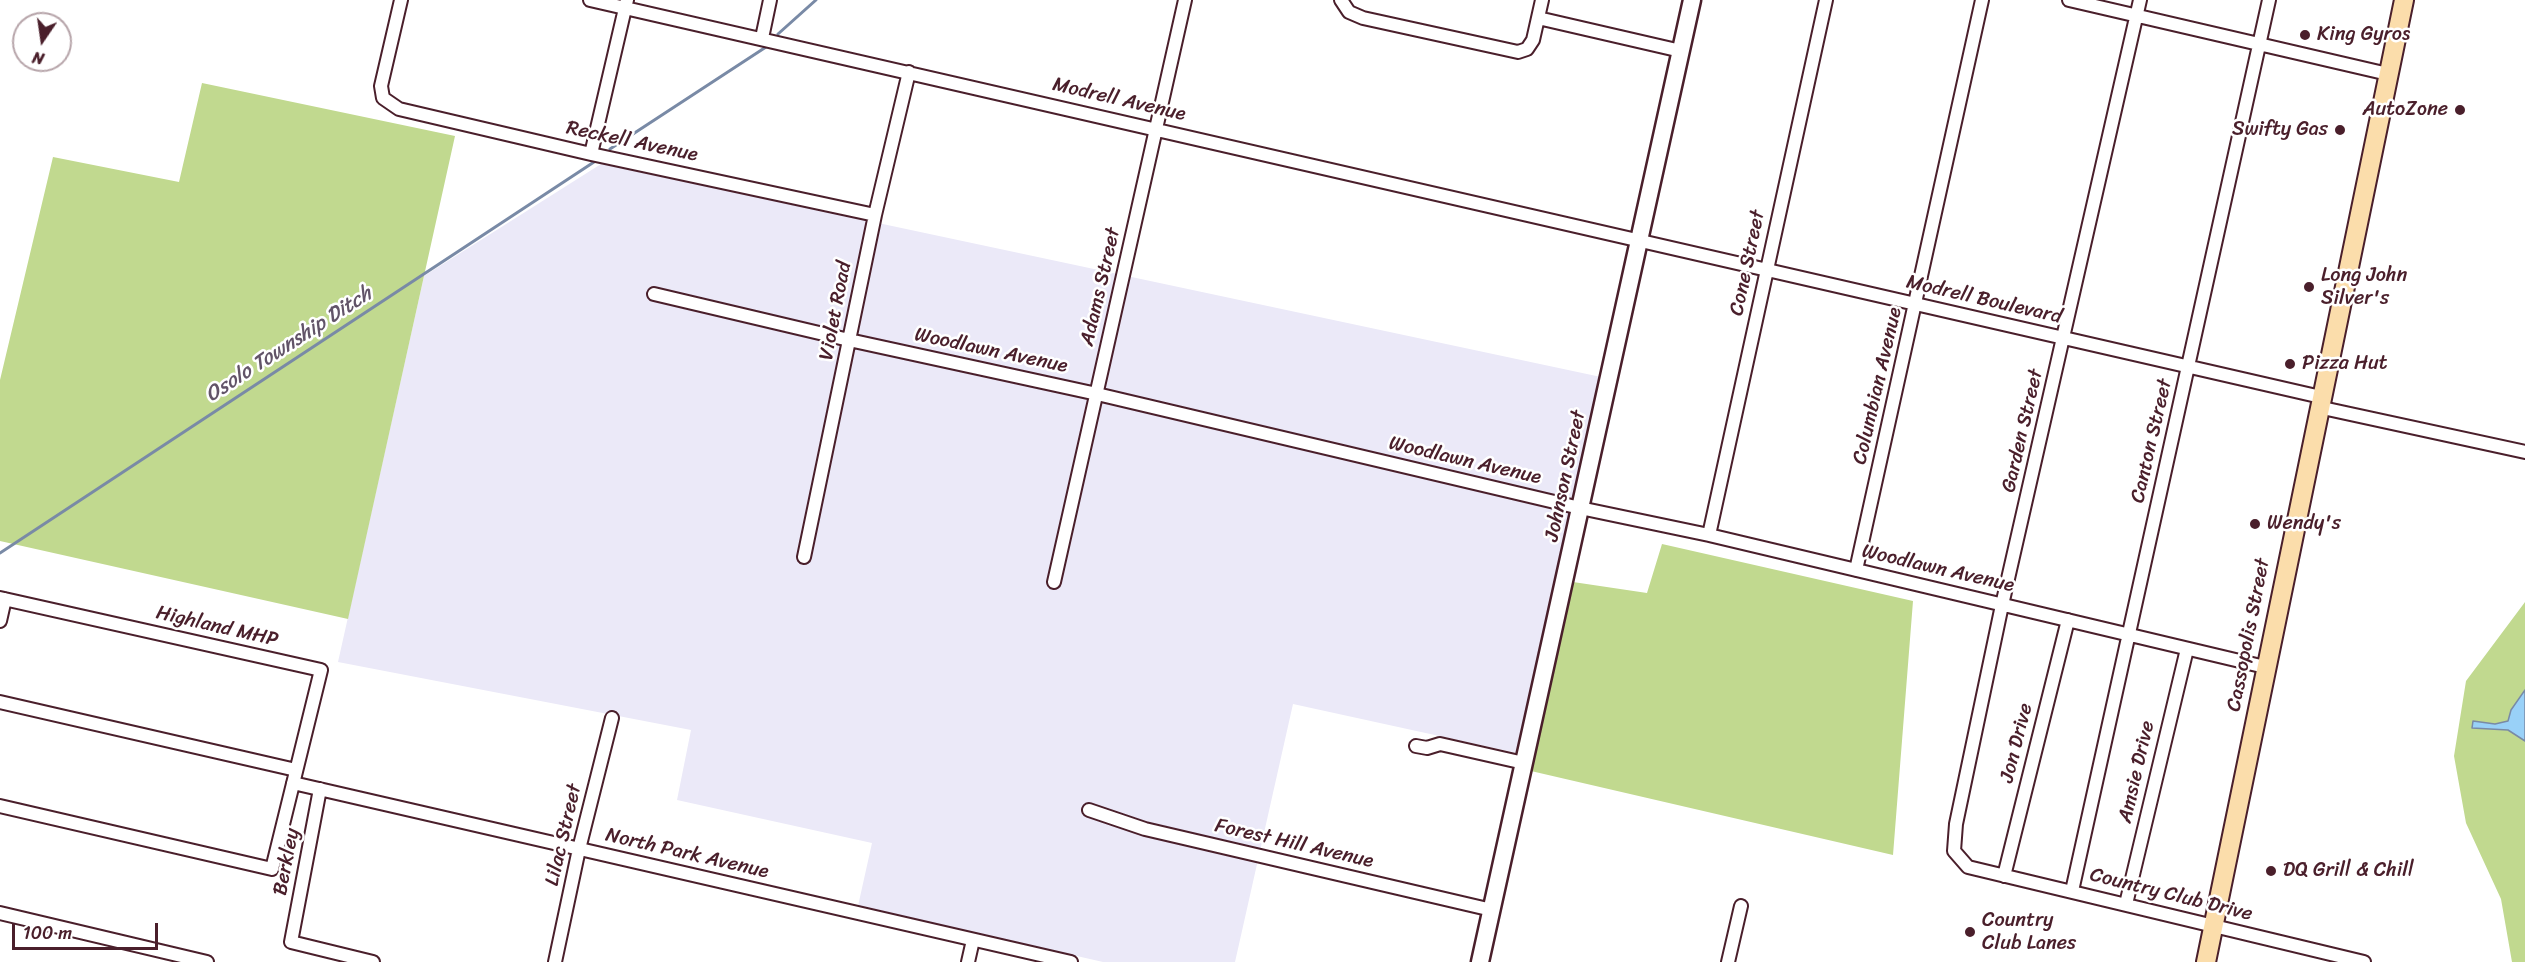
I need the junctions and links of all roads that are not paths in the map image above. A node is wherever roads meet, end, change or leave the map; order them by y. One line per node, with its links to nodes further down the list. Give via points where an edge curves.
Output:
1 (401, 0): 23 (street, Reckell Avenue, via 381,86 383,98 399,109)
2 (590, 0): 14 (street, Modrell Avenue)
3 (770, 0): 17 (street)
4 (1185, 0): 22 (street, Adams Street)
5 (1341, 0): 16 (street, via 1349,12 1363,18 1518,52 1527,49 1533,40)
6 (1542, 0): 16 (street)
7 (1692, 0): 19 (street, Johnson Street)
8 (1826, 0): 26 (street, Cone Street)
9 (1982, 0): 28 (street, Columbian Avenue)
10 (2069, 0): 15 (street)
11 (2140, 0): 15 (street, Garden Street)
12 (2269, 0): 18 (street, Canton Street)
13 (2404, 0): 21 (main road, Cassopolis Street)
14 (626, 4): 17 (street, Modrell Avenue); 23 (street)
15 (2136, 16): 18 (street); 29 (street, Garden Street)
16 (1538, 18): 19 (street)
17 (762, 38): 20 (street, Modrell Avenue)
18 (2259, 44): 21 (street); 31 (street, Canton Street)
19 (1681, 51): 25 (street, Johnson Street)
20 (909, 72): 22 (street, Modrell Avenue); 24 (street, Violet Road)
21 (2388, 74): 33 (main road, Cassopolis Street)
22 (1157, 129): 25 (street, Modrell Avenue); 32 (street, Adams Street)
23 (591, 154): 24 (street, Reckell Avenue)
24 (876, 215): 30 (street, Violet Road)
25 (1640, 240): 26 (street, Modrell Boulevard); 35 (street, Johnson Street)
26 (1766, 270): 28 (street, Modrell Boulevard); 36 (street, Cone Street)
27 (654, 294): 30 (street, Woodlawn Avenue)
28 (1917, 304): 29 (street, Modrell Boulevard); 38 (street, Columbian Avenue)
29 (2065, 339): 31 (street, Modrell Boulevard); 41 (street, Garden Street)
30 (849, 340): 32 (street, Woodlawn Avenue); 37 (street, Violet Road)
31 (2189, 368): 33 (street, Modrell Boulevard); 44 (street, Canton Street)
32 (1097, 394): 35 (street, Woodlawn Avenue); 39 (street, Adams Street)
33 (2320, 402): 34 (street, Modrell Boulevard); 46 (main road, Cassopolis Street)
34 (2525, 452)
35 (1580, 508): 36 (street, Woodlawn Avenue); 50 (street, Johnson Street)
36 (1709, 535): 38 (street, Woodlawn Avenue)
37 (804, 557)
38 (1856, 570): 41 (street, Woodlawn Avenue)
39 (1054, 582)
40 (3, 599): 43 (street, Highland MHP); 51 (street, Highland MHP, via 321,670)
41 (2002, 605): 42 (street, Woodlawn Avenue); 56 (street, Garden Street, via 1956,824 1954,851)
42 (2068, 620): 44 (street, Woodlawn Avenue); 57 (street, Jon Drive)
43 (0, 621)
44 (2128, 635): 45 (street, Woodlawn Avenue); 58 (street, Canton Street)
45 (2187, 649): 46 (street, Woodlawn Avenue); 59 (street, Amsie Drive)
46 (2265, 668): 63 (main road, Cassopolis Street)
47 (0, 702): 51 (street)
48 (612, 718): 55 (street, Lilac Street)
49 (1416, 746): 50 (street, via 1440,744)
50 (1524, 763): 61 (street, Johnson Street)
51 (295, 776): 52 (street, North Park Avenue); 53 (street, Highland MHP, via 272,869)
52 (320, 789): 55 (street, North Park Avenue); 66 (street, Berkley, via 291,942)
53 (0, 806)
54 (1089, 810): 61 (street, Forest Hill Avenue, via 1145,829)
55 (579, 849): 64 (street, North Park Avenue); 67 (street, Lilac Street)
56 (1968, 867): 57 (street, Country Club Drive)
57 (2004, 876): 58 (street, Country Club Drive)
58 (2072, 891): 59 (street, Country Club Drive)
59 (2126, 904): 63 (street, Country Club Drive)
60 (1741, 906): 71 (street)
61 (1491, 910): 70 (street, Johnson Street)
62 (0, 913): 65 (street)
63 (2214, 926): 72 (main road, Cassopolis Street); 73 (street, Country Club Drive)
64 (974, 940): 68 (street); 69 (street, North Park Avenue)
65 (207, 962)
66 (373, 962)
67 (555, 962)
68 (968, 962)
69 (1071, 962)
70 (1480, 962)
71 (1728, 962)
72 (2206, 962)
73 (2364, 962)

